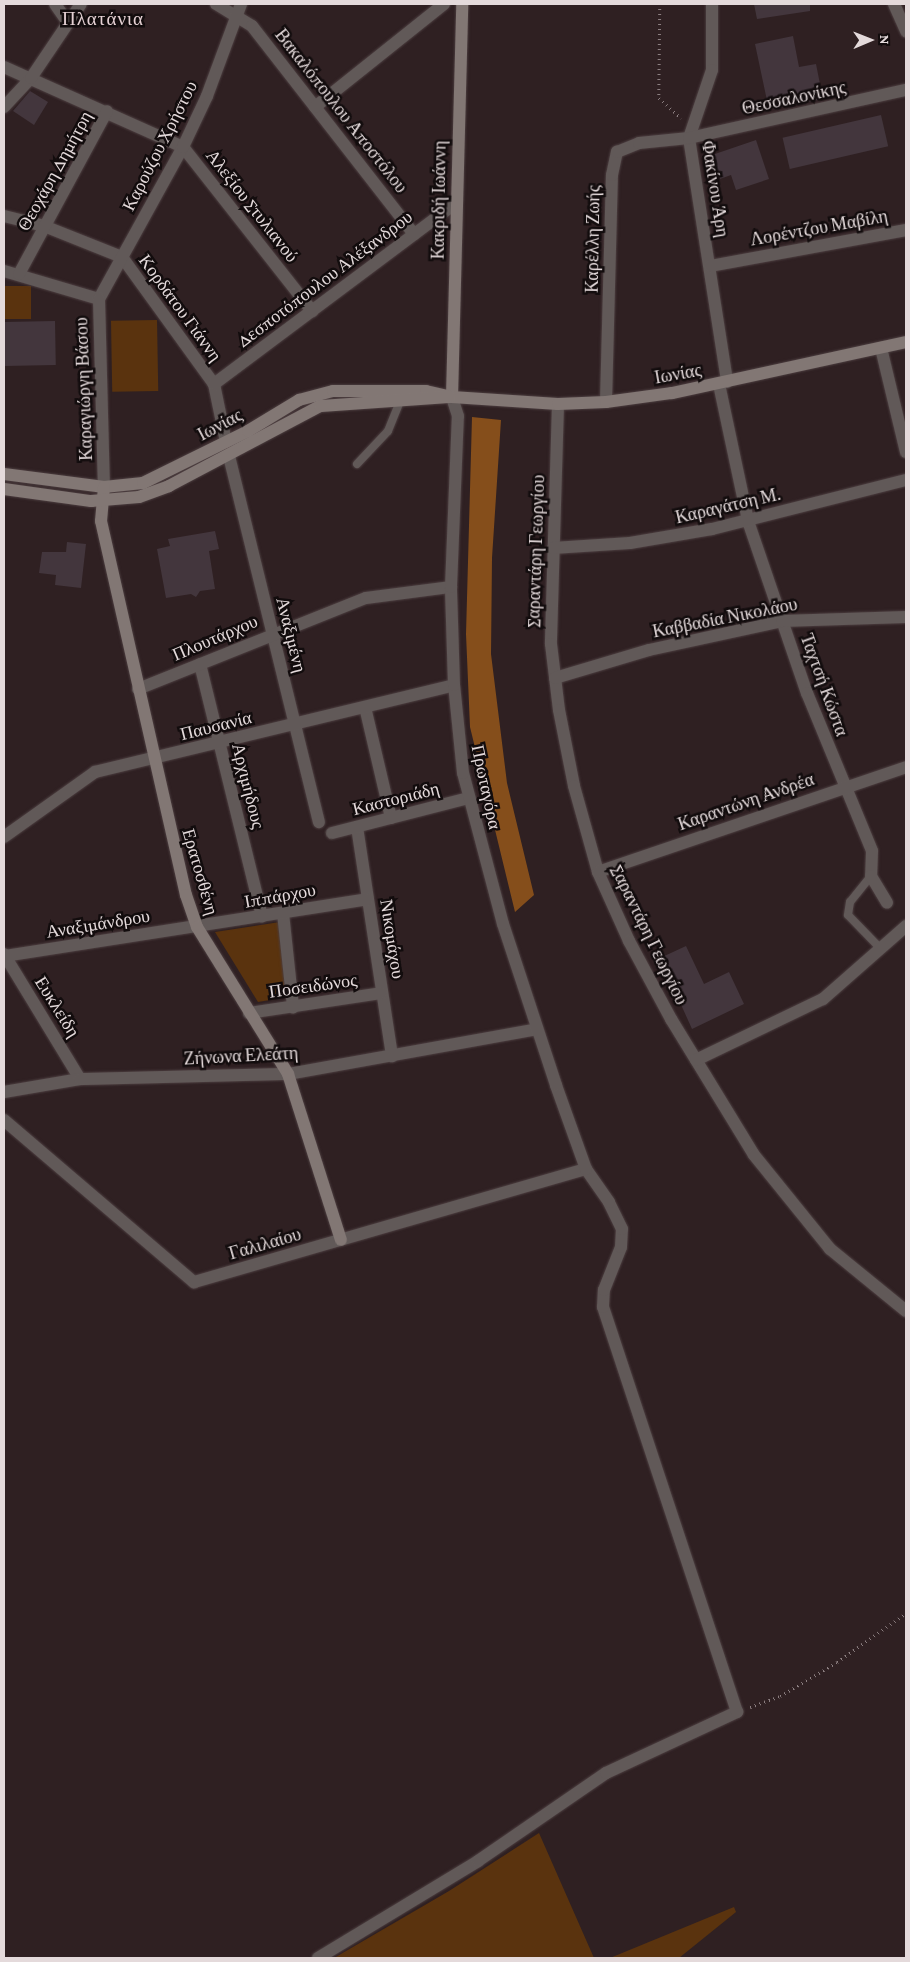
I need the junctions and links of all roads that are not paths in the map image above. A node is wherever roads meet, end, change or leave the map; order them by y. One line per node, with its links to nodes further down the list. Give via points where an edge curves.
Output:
1 (55, 4): 9 (street)
2 (81, 4): 9 (street)
3 (216, 4): 8 (street, Βακαλόπουλου Αποστόλου)
4 (444, 4): 14 (street)
5 (462, 4): 19 (main road, Κακριδή Ιωάννη)
6 (712, 4): 17 (street, Φακίνου Άρη, via 712,70)
7 (894, 4): 10 (street)
8 (238, 9): 14 (street, Βακαλόπουλου Αποστόλου); 18 (street, Καρούζου Χρήστου, via 207,96)
9 (67, 21): 12 (street)
10 (906, 31)
11 (4, 67): 12 (street)
12 (31, 78): 15 (street); 16 (street)
13 (906, 90): 17 (street, Θεσσαλονίκης)
14 (316, 106): 23 (street, Βακαλόπουλου Αποστόλου)
15 (4, 107)
16 (107, 111): 18 (street); 21 (street, Θεοχάρη Δημήτρη)
17 (689, 138): 25 (street, Φακίνου Άρη); 36 (street, Καρέλλη Ζωής, via 626,146 613,160)
18 (183, 147): 24 (street, Καρούζου Χρήστου); 29 (street, Αλεξίου Στυλιανού)
19 (456, 203): 23 (street, Δεσποτόπουλου Αλέξανδρου); 34 (main road, Κακριδή Ιωάννη)
20 (4, 216): 21 (street, Κορδάτου Γιάννη)
21 (44, 226): 24 (street, Κορδάτου Γιάννη); 27 (street, Θεοχάρη Δημήτρη)
22 (906, 230): 25 (street, Λορέντζου Μαβίλη)
23 (414, 234): 29 (street, Δεσποτόπουλου Αλέξανδρου)
24 (122, 257): 28 (street, Καρούζου Χρήστου); 33 (street, Κορδάτου Γιάννη)
25 (710, 266): 32 (street, Φακίνου Άρη)
26 (4, 271): 27 (street, Καραγιώργη Βάσου)
27 (19, 274): 28 (street, Καραγιώργη Βάσου)
28 (99, 299): 44 (street, Καραγιώργη Βάσου)
29 (312, 311): 33 (street, Δεσποτόπουλου Αλέξανδρου)
30 (906, 342): 31 (main road, Ιωνίας)
31 (881, 348): 32 (main road, Ιωνίας); 39 (street)
32 (723, 383): 36 (main road, Ιωνίας); 47 (street, Ταχτσή Κώστα)
33 (214, 384): 38 (street, Κορδάτου Γιάννη)
34 (452, 397): 35 (main road, Ιωνίας); 37 (main road, Ιωνίας); 38 (main road, Ιωνίας, via 426,391 317,393); 49 (street, Πρωταγόρα, via 458,416)
35 (400, 402): 40 (main road, Ιωνίας, via 320,406 292,418); 41 (lane, via 388,431)
36 (606, 402): 37 (main road, Ιωνίας)
37 (552, 403): 48 (street, Σαραντάρη Γεωργίου)
38 (226, 442): 40 (main road); 44 (main road, Ιωνίας, via 156,478)
39 (906, 452)
40 (229, 456): 46 (main road, Ιωνίας, via 155,492); 52 (street, Αναξιμένη)
41 (357, 464)
42 (4, 474): 44 (main road, Ιωνίας)
43 (906, 480): 47 (street, Καραγάτση Μ.)
44 (104, 487): 46 (main road, Ερατοσθένη)
45 (4, 489): 46 (main road, Ιωνίας)
46 (101, 501): 56 (main road, Ερατοσθένη, via 101,521)
47 (748, 521): 48 (street, Καραγάτση Μ., via 664,538); 51 (street, Ταχτσή Κώστα)
48 (553, 548): 54 (street, Σαραντάρη Γεωργίου, via 551,606)
49 (451, 587): 52 (street, Πλουτάρχου, via 366,598); 55 (street, Πρωταγόρα)
50 (906, 617): 51 (street, Καββαδία Νικολάου)
51 (782, 621): 54 (street, Καββαδία Νικολάου, via 649,650); 62 (street, Ταχτσή Κώστα)
52 (272, 633): 53 (street, Πλουτάρχου); 58 (street, Αναξιμένη)
53 (200, 664): 56 (street, Πλουτάρχου); 59 (street, Αρχιμήδους)
54 (555, 678): 69 (street, Σαραντάρη Γεωργίου, via 574,786)
55 (454, 685): 57 (street, Παυσανία); 63 (street, Πρωταγόρα, via 458,746)
56 (138, 689): 60 (main road, Ερατοσθένη)
57 (365, 707): 58 (street, Παυσανία); 64 (street)
58 (295, 724): 59 (street, Παυσανία); 65 (street, Αναξιμένη)
59 (219, 743): 60 (street, Παυσανία); 74 (street, Αρχιμήδους)
60 (153, 759): 68 (street, Παυσανία, via 95,772); 76 (main road, Ερατοσθένη)
61 (906, 767): 62 (street, Καραντώνη Ανδρέα)
62 (844, 786): 69 (street, Καραντώνη Ανδρέα); 70 (street, Ταχτσή Κώστα, via 872,851)
63 (468, 798): 64 (street, Καστοριάδη); 82 (street, Πρωταγόρα)
64 (391, 818): 66 (street, Καστοριάδη)
65 (319, 822)
66 (357, 827): 67 (street, Καστοριάδη); 71 (street, Νικομάχου)
67 (332, 833)
68 (4, 836)
69 (598, 872): 84 (street, Σαραντάρη Γεωργίου, via 629,941)
70 (871, 876): 72 (street); 77 (lane, via 850,902 848,915)
71 (368, 899): 73 (street, Ιππάρχου); 79 (street, Νικομάχου)
72 (887, 903)
73 (283, 913): 74 (street, Ιππάρχου); 80 (street)
74 (262, 916): 76 (street, Ιππάρχου)
75 (906, 926): 77 (street)
76 (197, 927): 78 (street, Αναξιμάνδρου); 81 (main road, Ερατοσθένη)
77 (879, 948): 84 (street, via 823,999)
78 (5, 955): 86 (street, Ευκλείδη)
79 (382, 993): 80 (street, Ποσειδώνος); 83 (street, Νικομάχου)
80 (293, 1007): 81 (street, Ποσειδώνος)
81 (250, 1013): 85 (main road, Ερατοσθένη)
82 (537, 1029): 83 (street, Ζήνωνα Ελεάτη); 89 (street, Πρωταγόρα)
83 (392, 1056): 85 (street, Ζήνωνα Ελεάτη)
84 (696, 1060): 91 (street, Σαραντάρη Γεωργίου, via 737,1130 793,1207 830,1249)
85 (288, 1074): 86 (street, Ζήνωνα Ελεάτη); 90 (main road, Ερατοσθένη)
86 (80, 1079): 87 (street, Ζήνωνα Ελεάτη)
87 (4, 1092)
88 (4, 1120): 90 (street, Γαλιλαίου, via 194,1282)
89 (586, 1169): 90 (street, Γαλιλαίου); 92 (street, Πρωταγόρα, via 609,1202 622,1229 621,1246 604,1290 603,1308 609,1332 737,1712 606,1773 478,1861)
90 (341, 1240)
91 (906, 1311)
92 (318, 1958)

